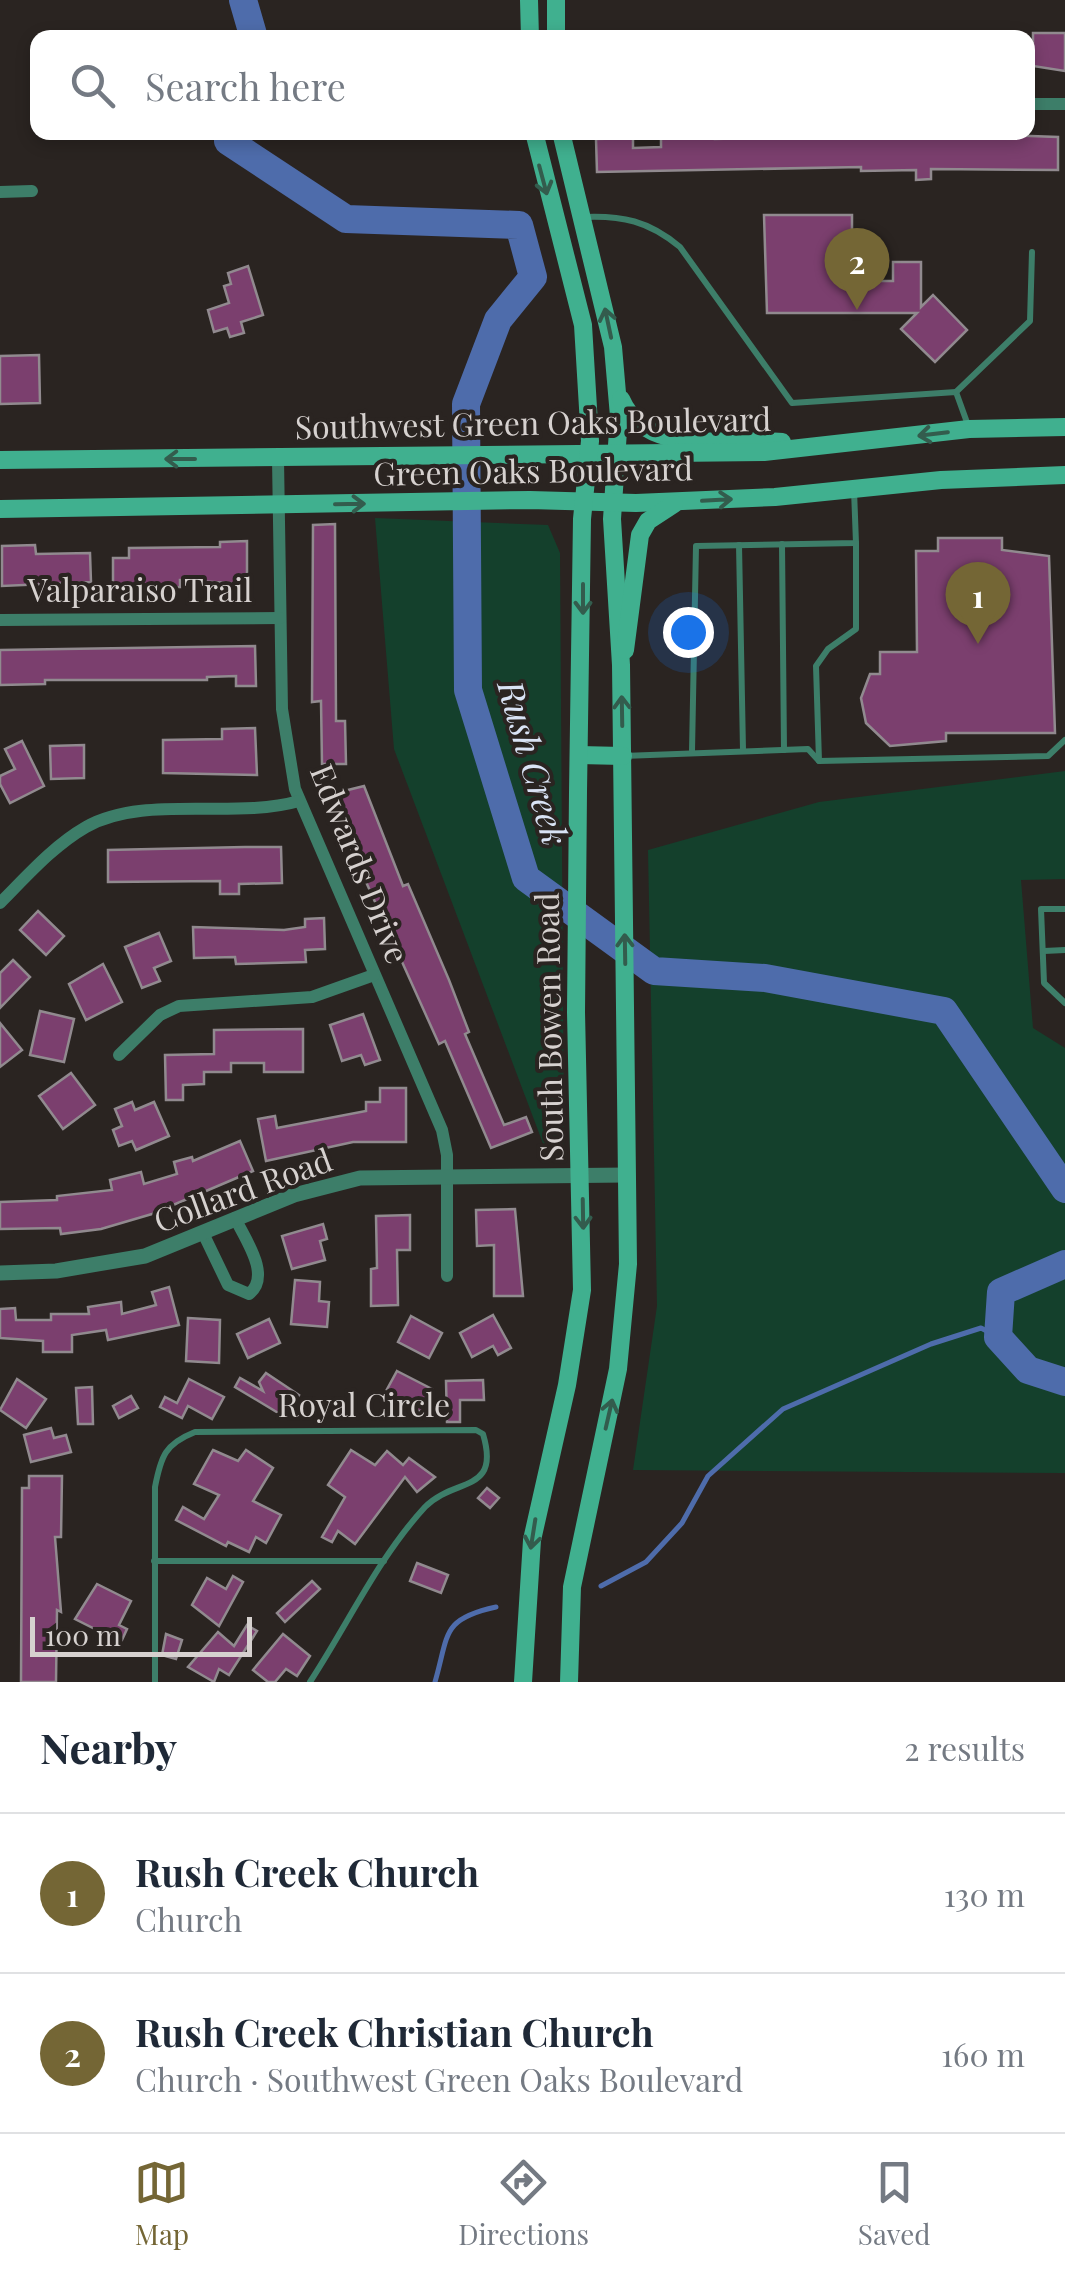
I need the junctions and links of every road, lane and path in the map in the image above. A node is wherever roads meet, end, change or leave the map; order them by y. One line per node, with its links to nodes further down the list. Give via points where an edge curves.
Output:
1 (529, 0): 3 (main road)
2 (556, 0): 4 (main road)
3 (530, 30)
4 (556, 30)
5 (1035, 104): 6 (street)
6 (1065, 104)
7 (536, 140): 12 (main road, South Bowen Road, one-way to 12)
8 (563, 140): 11 (main road)
9 (32, 191): 10 (street)
10 (0, 192)
11 (580, 217): 12 (main road); 14 (main road, one-way to 11, via 606,314); 15 (lane, via 618,216 657,228 680,247 792,403)
12 (556, 227): 19 (main road, South Bowen Road, via 583,325)
13 (1032, 252): 15 (lane, via 1030,321)
14 (616, 388): 18 (main road, via 627,413 658,436); 20 (main road)
15 (956, 392): 17 (lane)
16 (1065, 427): 17 (main road, Southwest Green Oaks Boulevard)
17 (969, 429): 18 (main road, Southwest Green Oaks Boulevard, one-way to 18)
18 (828, 446): 20 (main road, Southwest Green Oaks Boulevard)
19 (588, 455): 20 (main road, Southwest Green Oaks Boulevard); 21 (main road, Southwest Green Oaks Boulevard); 25 (main road, South Bowen Road)
20 (618, 455): 27 (main road)
21 (278, 459): 22 (main road, Southwest Green Oaks Boulevard, one-way to 22); 28 (street, Edwards Drive)
22 (0, 460)
23 (1065, 475): 24 (main road, Green Oaks Boulevard)
24 (854, 489): 26 (main road, Green Oaks Boulevard, one-way to 24); 30 (lane)
25 (584, 502): 27 (main road, Green Oaks Boulevard); 28 (main road, Green Oaks Boulevard, one-way to 25); 40 (main road, South Bowen Road, one-way to 40)
26 (678, 502): 27 (main road, Green Oaks Boulevard); 35 (main road, via 648,521 640,536)
27 (613, 503): 35 (main road)
28 (279, 505): 29 (main road, Green Oaks Boulevard); 33 (street, Edwards Drive)
29 (0, 509)
30 (856, 543): 31 (lane); 42 (lane, via 856,630 828,648 816,666)
31 (782, 544): 32 (lane); 38 (lane)
32 (739, 545): 37 (lane); 39 (lane, via 696,546)
33 (280, 618): 34 (street, Valparaiso Trail); 43 (street, Edwards Drive, via 283,724)
34 (0, 620)
35 (621, 665): 41 (main road, one-way to 35)
36 (1065, 740): 42 (lane, via 1048,756)
37 (742, 750): 38 (lane); 39 (lane)
38 (784, 750): 42 (lane, via 808,749)
39 (692, 751): 41 (lane)
40 (579, 755): 41 (main road); 54 (main road, South Bowen Road)
41 (623, 756): 55 (main road, one-way to 41)
42 (818, 761)
43 (298, 801): 44 (street, via 254,811 151,812 100,820 56,847); 48 (street, Edwards Drive)
44 (0, 903)
45 (1065, 909): 46 (lane, via 1041,909)
46 (1044, 950): 47 (lane); 49 (lane, via 1044,983)
47 (1065, 950)
48 (374, 975): 52 (street, via 312,997 179,1006 160,1015); 53 (street, Edwards Drive, via 438,1118)
49 (1054, 993): 50 (lane); 51 (lane)
50 (1065, 993)
51 (1065, 1003)
52 (119, 1055)
53 (448, 1175): 54 (street, Collard Road); 56 (street, Collard Road, via 340,1181); 59 (street, Edwards Drive)
54 (582, 1175): 55 (street, Collard Road); 64 (main road, South Bowen Road, one-way to 64, via 578,1320 532,1540)
55 (626, 1175): 65 (main road, one-way to 55, via 574,1570 624,1329)
56 (236, 1218): 57 (street, Collard Road); 57 (street, via 260,1275 250,1294 228,1284)
57 (203, 1234): 58 (street, Collard Road, via 120,1262)
58 (0, 1273)
59 (447, 1276)
60 (386, 1561): 61 (lane); 61 (lane, Royal Circle, via 432,1501 484,1473 483,1434 195,1432 174,1440 161,1456 155,1487); 63 (lane, Royal Circle)
61 (154, 1562): 62 (lane, Royal Circle)
62 (155, 1682)
63 (310, 1682)
64 (523, 1682)
65 (569, 1682)

